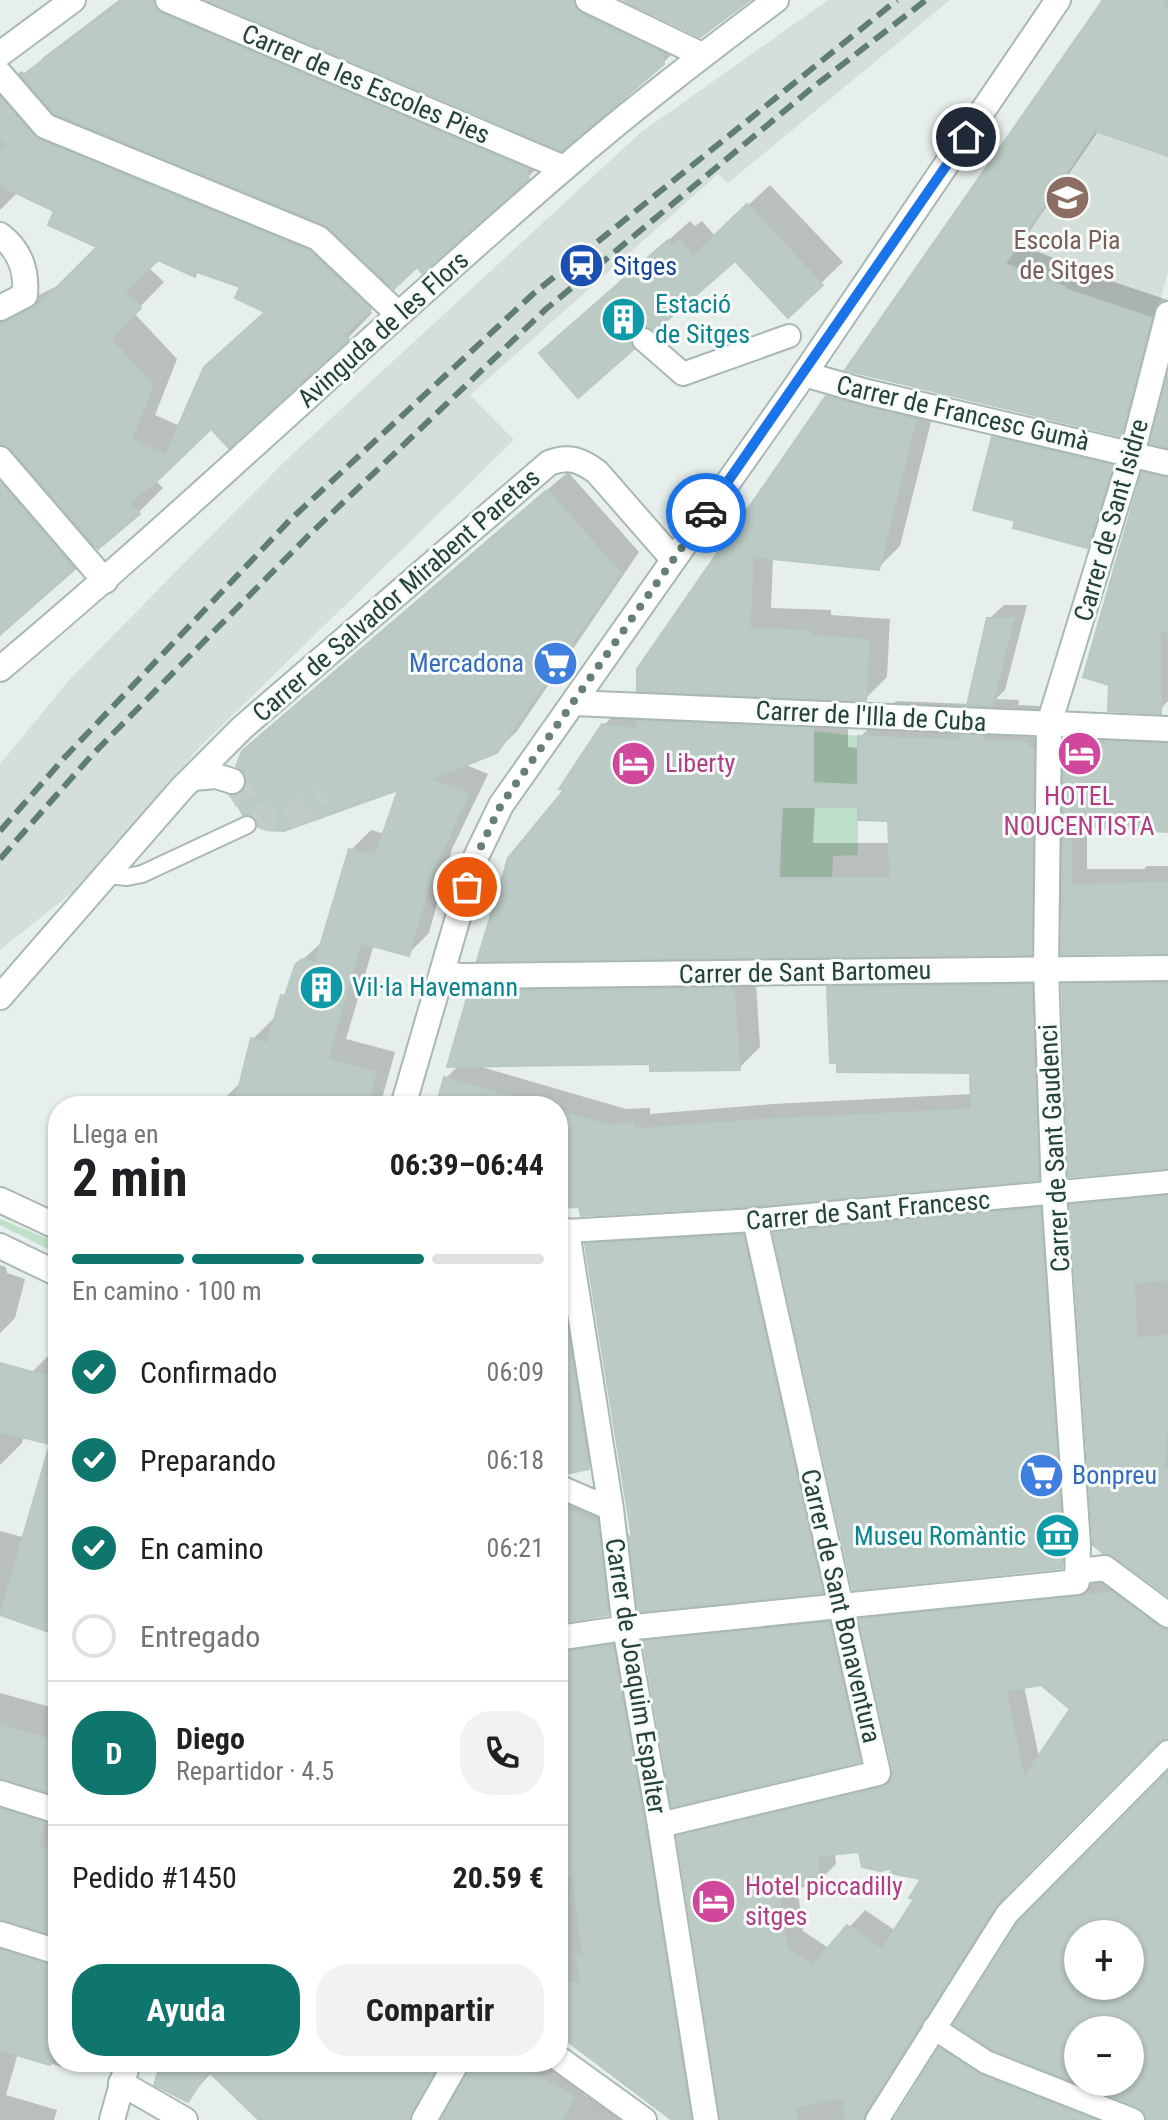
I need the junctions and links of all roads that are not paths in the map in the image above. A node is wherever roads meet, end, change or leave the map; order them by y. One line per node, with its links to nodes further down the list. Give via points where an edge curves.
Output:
1 (73, 0): 6 (street)
2 (168, 0): 9 (street, Carrer de les Escoles Pies)
3 (588, 0): 7 (street)
4 (776, 0): 7 (street, Avinguda de les Flors)
5 (1058, 0): 16 (street)
6 (0, 54)
7 (702, 55): 9 (street, Avinguda de les Flors)
8 (0, 74): 12 (street, via 45,126 318,238)
9 (564, 168): 12 (street, Avinguda de les Flors)
10 (0, 235): 11 (street, via 14,248 27,275 25,295)
11 (0, 308)
12 (398, 314): 21 (street, Avinguda de les Flors)
13 (1168, 314): 17 (street, Carrer de Sant Isidre)
14 (789, 336): 15 (street, via 683,374)
15 (644, 340)
16 (804, 374): 17 (street, Carrer de Francesc Gumà); 20 (street)
17 (1132, 454): 19 (street, Carrer de Francesc Gumà); 24 (street, Carrer de Sant Isidre)
18 (0, 459): 21 (street)
19 (1168, 463)
20 (673, 559): 23 (street); 26 (street, Carrer de Salvador Mirabent Paretas, via 597,472 571,458 549,463 243,727)
21 (105, 581): 22 (street, Avinguda de les Flors)
22 (0, 669)
23 (574, 703): 24 (street, Carrer de l'Illa de Cuba); 32 (street, via 485,835)
24 (1049, 724): 25 (street, Carrer de l'Illa de Cuba); 31 (street, Carrer de Sant Gaudenci)
25 (1168, 729)
26 (193, 778): 27 (street); 29 (street, Carrer de Salvador Mirabent Paretas)
27 (232, 781)
28 (247, 825): 29 (lane, via 142,874)
29 (106, 875): 33 (street, Carrer de Salvador Mirabent Paretas)
30 (1168, 968): 31 (street, Carrer de Sant Bartomeu)
31 (1046, 969): 32 (street, Carrer de Sant Bartomeu); 36 (street, Carrer de Sant Gaudenci)
32 (442, 973): 34 (street)
33 (0, 997)
34 (406, 1096)
35 (1168, 1182): 36 (street, Carrer de Sant Francesc)
36 (1054, 1193): 38 (street, Carrer de Sant Francesc); 46 (street, Carrer de Sant Gaudenci)
37 (0, 1200): 39 (street)
38 (755, 1220): 40 (street, Carrer de Sant Francesc); 47 (street, Carrer de Sant Bonaventura)
39 (48, 1222)
40 (568, 1232)
41 (0, 1246): 43 (street)
42 (568, 1261): 45 (street, Carrer de Joaquim Espalter)
43 (48, 1269)
44 (568, 1490): 45 (street)
45 (611, 1509): 49 (street, Carrer de Joaquim Espalter)
46 (1079, 1571): 47 (street, via 1077,1582); 48 (street, via 1105,1568)
47 (841, 1606): 49 (street); 54 (street, Carrer de Sant Bonaventura, via 878,1773)
48 (1168, 1615)
49 (625, 1628): 50 (street); 54 (street, Carrer de Joaquim Espalter)
50 (568, 1637)
51 (1168, 1752): 57 (street, via 1007,1914)
52 (0, 1793): 53 (street)
53 (48, 1808)
54 (660, 1825): 65 (street, Carrer de Joaquim Espalter)
55 (0, 1934): 56 (street)
56 (48, 1949)
57 (934, 2028): 66 (street); 67 (street, via 986,2062)
58 (568, 2065): 64 (street)
59 (125, 2072): 61 (street); 62 (street)
60 (451, 2072): 63 (street)
61 (112, 2120)
62 (185, 2120)
63 (424, 2120)
64 (644, 2120)
65 (706, 2120)
66 (877, 2120)
67 (1133, 2120)

